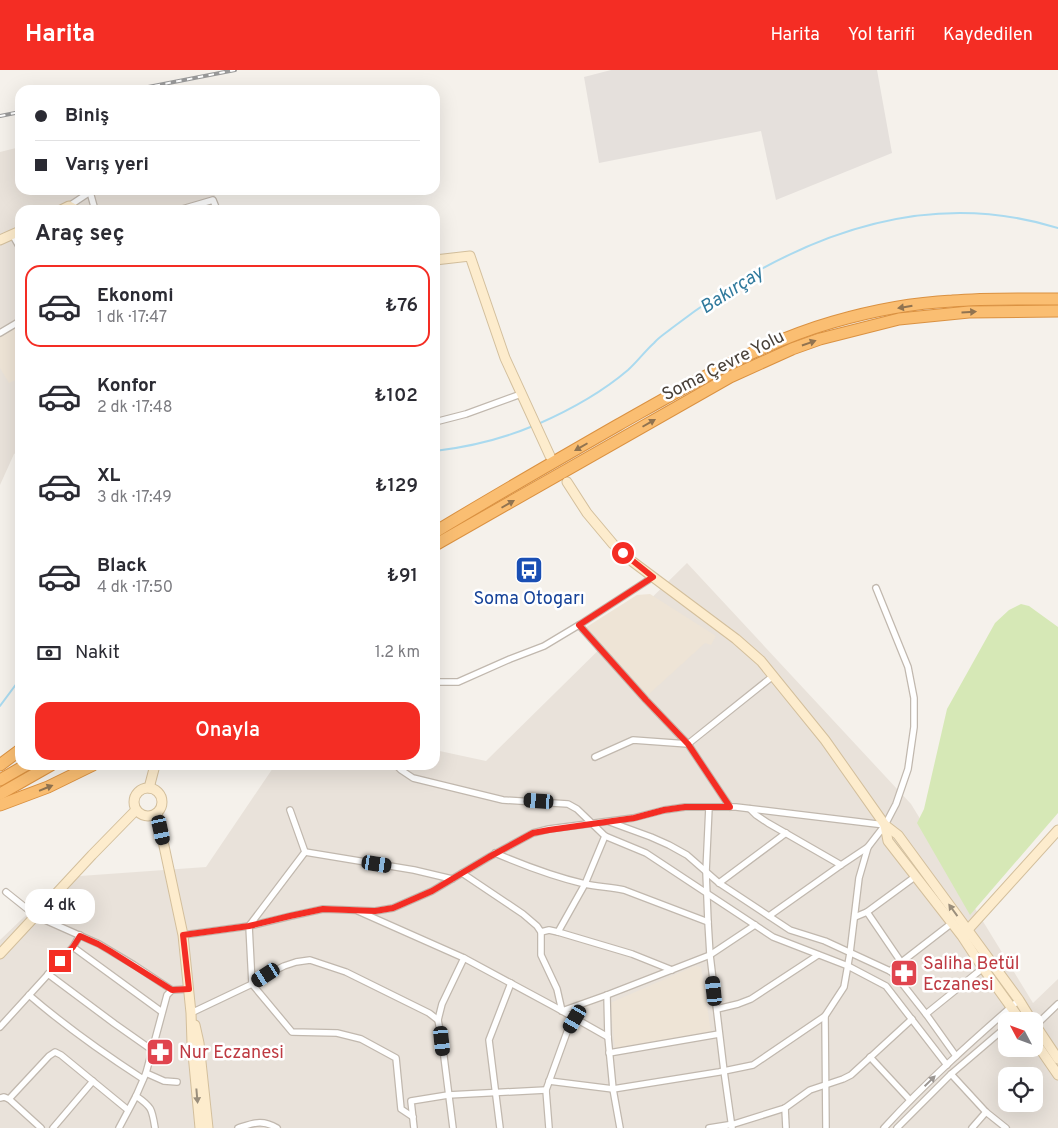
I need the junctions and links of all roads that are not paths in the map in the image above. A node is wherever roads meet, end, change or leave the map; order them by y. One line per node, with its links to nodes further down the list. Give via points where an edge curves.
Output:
1 (85, 195): 2 (street)
2 (73, 205)
3 (196, 205): 4 (street, via 213,200)
4 (215, 205)
5 (15, 232): 6 (main road)
6 (0, 240)
7 (440, 259): 12 (main road, via 470,256 505,358)
8 (1058, 299): 16 (highway, Soma Çevre Yolu, one-way to 16, via 994,299 906,306 832,322 776,341 647,409)
9 (1058, 311): 17 (highway, Soma Çevre Yolu, one-way to 9, via 730,377 792,349 899,319 969,312)
10 (15, 324): 11 (street)
11 (0, 333)
12 (521, 394): 13 (street); 14 (main road)
13 (440, 421)
14 (548, 452)
15 (567, 482): 22 (main road, via 613,544)
16 (470, 510): 18 (highway); 19 (highway, Soma Çevre Yolu)
17 (478, 521): 20 (highway, Soma Çevre Yolu); 21 (highway)
18 (440, 525)
19 (440, 529)
20 (440, 542)
21 (440, 547)
22 (653, 577): 24 (street); 25 (main road, via 736,639)
23 (876, 588): 48 (street, via 908,668 914,698 908,769)
24 (579, 625): 26 (street, via 544,646 458,682); 27 (street)
25 (773, 676): 27 (street); 48 (main road, via 825,740)
26 (440, 682)
27 (688, 744): 29 (street, via 633,740); 41 (street)
28 (15, 754): 30 (highway)
29 (595, 757)
30 (0, 765)
31 (17, 770): 36 (highway)
32 (41, 770): 38 (highway)
33 (83, 770): 39 (highway, one-way to 33)
34 (154, 770): 37 (main road)
35 (401, 770): 47 (street, via 413,778 503,800 568,804)
36 (0, 780)
37 (149, 788): 43 (main road, via 140,790 135,797); 45 (main road, via 157,791 161,798 162,806)
38 (0, 794)
39 (0, 805)
40 (709, 807): 41 (street); 46 (street, via 664,810); 56 (street)
41 (730, 807): 42 (street)
42 (750, 809): 48 (street); 50 (street)
43 (136, 810): 45 (main road, via 148,816); 66 (main road)
44 (290, 810): 53 (street)
45 (157, 813): 76 (main road)
46 (608, 822): 47 (street); 56 (street, via 669,845 687,855)
47 (591, 824): 51 (street); 54 (street, via 533,833)
48 (885, 825): 52 (street); 58 (main road, via 888,841); 75 (main road, one-way to 48, via 898,835)
49 (1058, 830): 75 (main road)
50 (786, 833): 55 (street); 60 (street)
51 (605, 836): 61 (street); 63 (street, via 646,852)
52 (868, 847): 55 (street); 68 (street, via 859,878)
53 (305, 852): 59 (street); 72 (street)
54 (495, 853): 57 (street); 61 (street)
55 (841, 865): 67 (street)
56 (706, 872): 60 (street); 63 (street)
57 (462, 873): 59 (street); 73 (street, via 522,914)
58 (916, 876): 65 (street); 70 (main road)
59 (452, 879): 64 (street, via 393,908)
60 (719, 883): 67 (street)
61 (585, 884): 69 (street, via 624,890); 74 (street)
62 (6, 892): 66 (street)
63 (706, 892): 69 (street); 71 (street)
64 (356, 911): 72 (street, via 323,909); 83 (street)
65 (867, 912): 68 (street); 84 (street)
66 (36, 916): 77 (street); 80 (main road)
67 (769, 916): 79 (street, via 790,930)
68 (855, 917): 79 (street)
69 (708, 922): 81 (street)
70 (952, 923): 75 (main road); 84 (street)
71 (755, 925): 81 (street); 82 (street, via 773,937)
72 (249, 926): 76 (street); 91 (street)
73 (541, 932): 74 (street); 100 (street, via 542,955 557,989)
74 (558, 932): 87 (street, via 632,954)
75 (965, 933): 86 (main road); 96 (main road)
76 (183, 935): 92 (main road)
77 (80, 936): 78 (street); 93 (street)
78 (73, 947): 89 (street); 101 (street)
79 (850, 952): 85 (street); 88 (street)
80 (0, 954)
81 (710, 955): 87 (street); 99 (street)
82 (818, 955): 85 (street); 99 (street, via 751,999)
83 (464, 958): 90 (street); 110 (street)
84 (901, 962): 88 (street)
85 (848, 966): 106 (street, via 844,987); 109 (street, via 886,986)
86 (983, 968): 98 (main road); 105 (street)
87 (672, 970): 95 (street)
88 (890, 971): 105 (street)
89 (48, 974): 94 (street); 116 (street)
90 (511, 983): 100 (street); 134 (street, via 489,1040)
91 (252, 984): 104 (street); 110 (street, via 284,966 310,960 346,972); 143 (street, via 292,1032 337,1033 361,1039 396,1058 401,1110)
92 (189, 989): 93 (street); 104 (main road)
93 (172, 990): 101 (street)
94 (29, 995): 111 (street); 127 (street, via 64,1024)
95 (608, 995): 100 (street); 115 (street)
96 (1019, 1000): 98 (street); 103 (main road)
97 (1058, 1004): 107 (street)
98 (1011, 1007): 102 (main road); 119 (street)
99 (717, 1009): 112 (street)
100 (562, 1011): 108 (street)
101 (162, 1012): 116 (street)
102 (1015, 1012)
103 (1019, 1012)
104 (191, 1013): 149 (main road, one-way to 149); 150 (main road, via 200,1043)
105 (926, 1014): 119 (street)
106 (825, 1016): 123 (street, via 753,1065); 131 (street)
107 (1043, 1016)
108 (575, 1019): 115 (street); 129 (street)
109 (912, 1019): 120 (street); 122 (street)
110 (438, 1020): 135 (street)
111 (1, 1025)
112 (719, 1034): 117 (street); 123 (street)
113 (998, 1034): 125 (street)
114 (1043, 1036): 121 (main road)
115 (608, 1038): 117 (street)
116 (152, 1050): 124 (street)
117 (609, 1053): 132 (street)
118 (1043, 1053): 126 (main road)
119 (956, 1056): 122 (street)
120 (870, 1057): 131 (street, via 851,1075); 139 (street)
121 (1058, 1059)
122 (946, 1065): 139 (street, one-way to 122)
123 (724, 1071): 132 (street); 144 (street)
124 (146, 1073): 127 (street); 130 (street, via 164,1081)
125 (951, 1074): 142 (street); 162 (street)
126 (1058, 1075)
127 (143, 1079): 136 (street)
128 (92, 1081): 138 (street, via 54,1052); 141 (street); 146 (street)
129 (549, 1081): 132 (street); 133 (street)
130 (177, 1082)
131 (826, 1084): 140 (street, via 810,1090); 160 (street)
132 (613, 1089): 157 (street)
133 (546, 1090): 134 (street); 156 (street)
134 (496, 1092): 135 (street); 155 (street)
135 (448, 1095): 143 (street, via 411,1101); 154 (street)
136 (136, 1096): 141 (street); 148 (street, via 151,1109)
137 (0, 1098): 138 (street)
138 (8, 1100): 145 (street)
139 (910, 1100): 161 (street)
140 (785, 1108): 144 (street); 159 (street)
141 (128, 1110): 147 (street)
142 (986, 1112): 163 (street); 164 (street)
143 (413, 1117): 153 (street)
144 (731, 1126): 158 (street)
145 (41, 1128)
146 (53, 1128)
147 (119, 1128)
148 (155, 1128)
149 (200, 1128)
150 (208, 1128)
151 (238, 1128): 152 (street, via 268,1122)
152 (277, 1128)
153 (414, 1128)
154 (453, 1128)
155 (500, 1128)
156 (549, 1128)
157 (620, 1128)
158 (709, 1128)
159 (786, 1128)
160 (826, 1128)
161 (884, 1128)
162 (897, 1128)
163 (972, 1128)
164 (1006, 1128)

